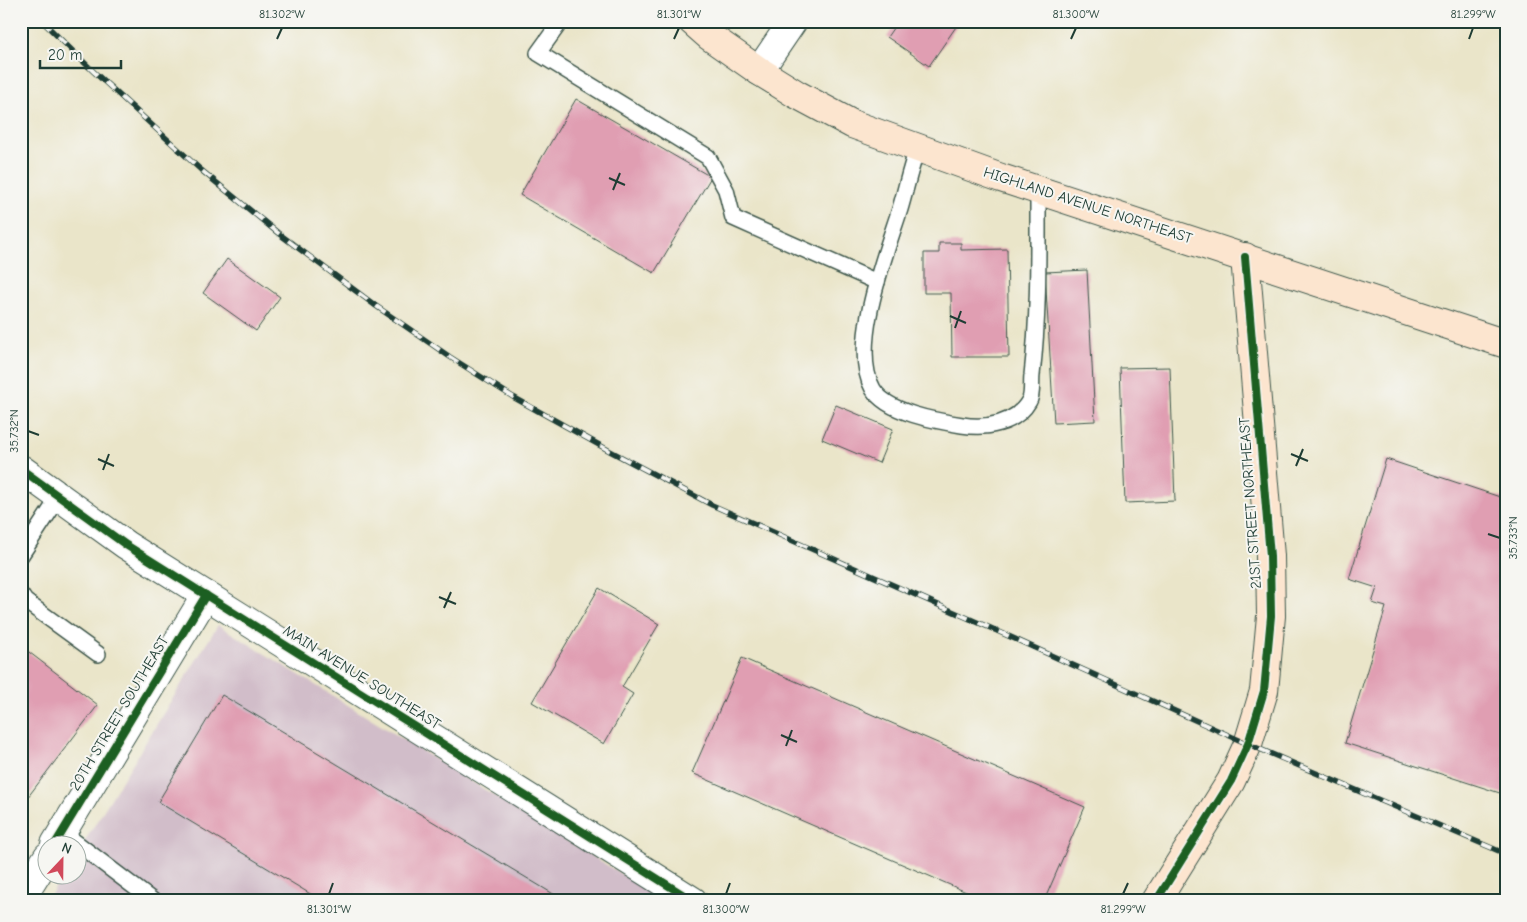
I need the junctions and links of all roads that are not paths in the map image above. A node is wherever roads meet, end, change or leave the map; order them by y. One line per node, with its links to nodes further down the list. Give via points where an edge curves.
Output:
1 (562, 21): 8 (lane, via 538,54 708,157 726,190 733,218)
2 (692, 21): 4 (main road, HIGHLAND AVENUE NORTHEAST)
3 (793, 21): 4 (street)
4 (759, 71): 5 (main road, HIGHLAND AVENUE NORTHEAST, via 852,124)
5 (918, 147): 6 (main road, HIGHLAND AVENUE NORTHEAST); 8 (lane)
6 (1038, 190): 7 (main road, HIGHLAND AVENUE NORTHEAST); 8 (lane, via 1035,352 1030,400 1014,417 976,427 956,424 891,406 874,390 867,371 866,350 867,321)
7 (1245, 257): 9 (main road, HIGHLAND AVENUE NORTHEAST); 22 (main road, 21ST STREET NORTHEAST, via 1270,556 1271,616 1264,691 1248,744 1231,781)
8 (877, 282)
9 (1506, 344)
10 (21, 469): 11 (street, MAIN AVENUE SOUTHEAST)
11 (59, 497): 12 (lane); 14 (street, MAIN AVENUE SOUTHEAST, via 126,546)
12 (21, 555)
13 (21, 595): 15 (lane, via 25,602)
14 (206, 595): 16 (street, 20TH STREET SOUTHEAST); 21 (street, MAIN AVENUE SOUTHEAST)
15 (98, 654)
16 (60, 834)
17 (88, 858): 20 (lane)
18 (38, 872): 19 (street)
19 (21, 899)
20 (153, 901)
21 (693, 901)
22 (1156, 901)

